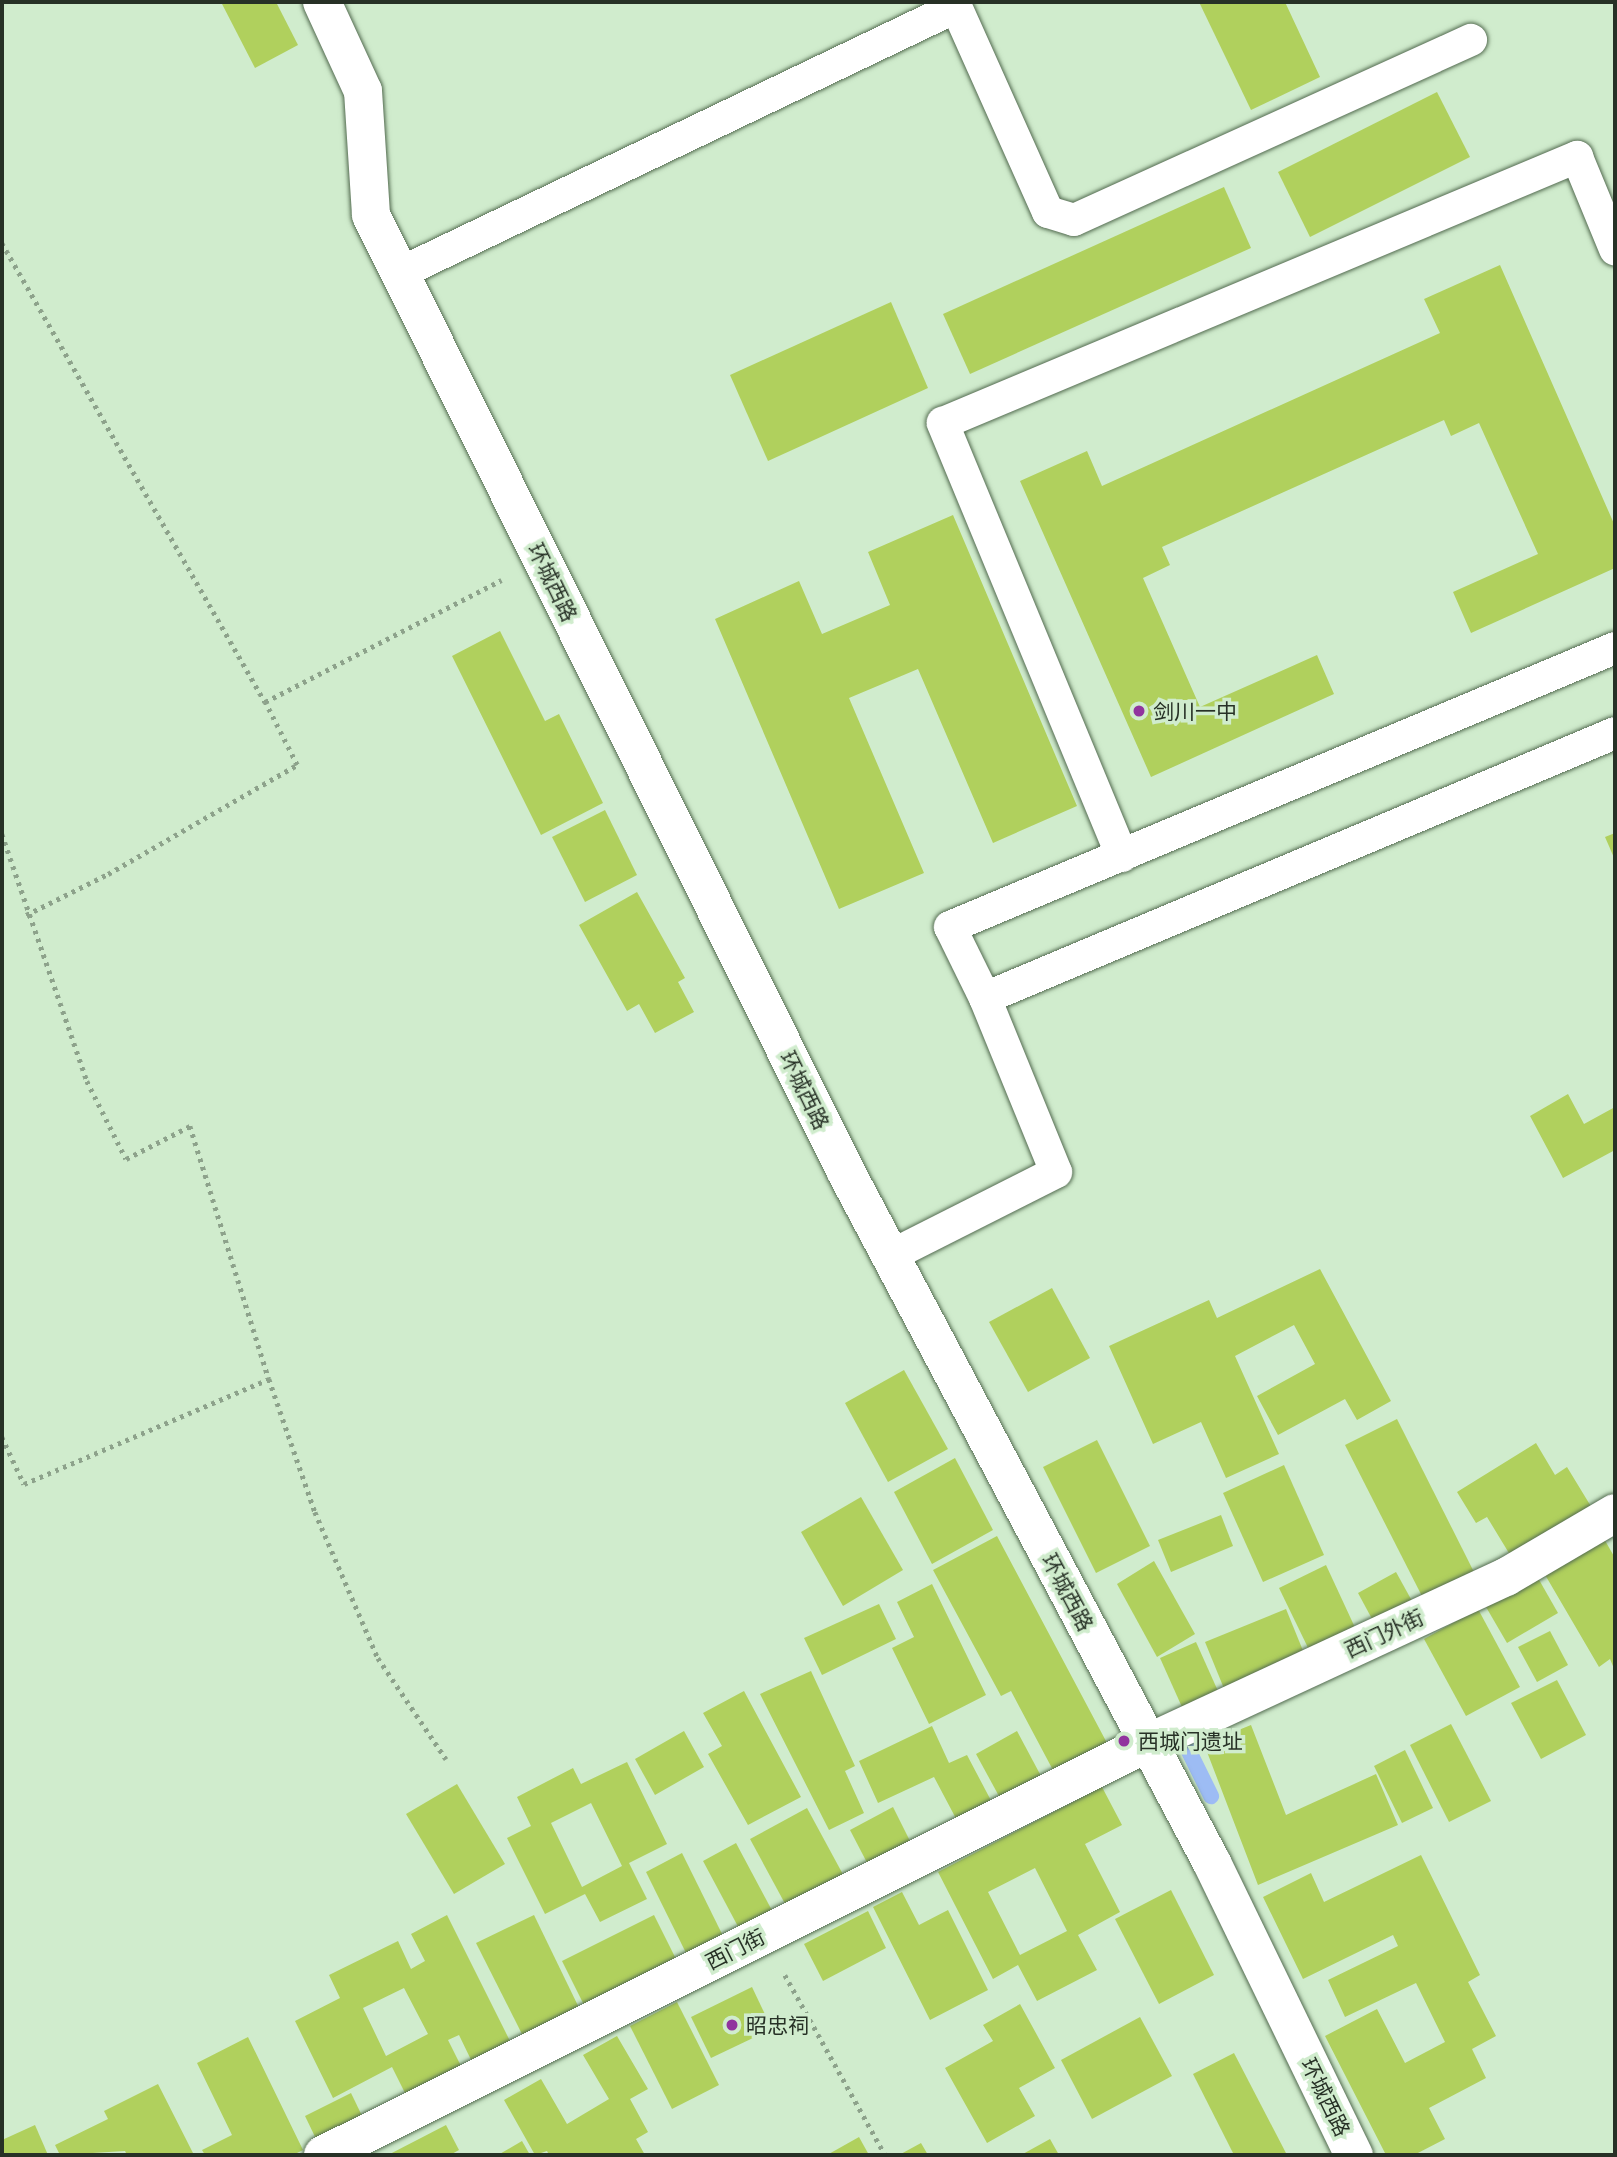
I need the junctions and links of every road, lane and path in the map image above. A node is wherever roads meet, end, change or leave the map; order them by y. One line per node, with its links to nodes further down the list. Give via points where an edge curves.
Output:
1 (322, 2): 6 (street, 环城西路, via 363,91 372,215)
2 (955, 4): 3 (lane, via 1048,212 1074,220); 6 (lane)
3 (1471, 40)
4 (2, 243): 9 (path)
5 (1615, 249): 12 (lane, via 1577,157 943,423)
6 (400, 273): 7 (street, 环城西路)
7 (542, 559): 9 (path); 15 (street, 环城西路)
8 (1615, 649): 12 (lane)
9 (265, 702): 13 (path, via 297,765 108,874)
10 (1615, 733): 14 (lane)
11 (2, 834): 13 (path)
12 (1122, 856): 14 (lane, via 950,927)
13 (26, 915): 16 (path, via 87,1082 126,1159 190,1126)
14 (985, 998): 15 (lane, via 1056,1172)
15 (890, 1256): 19 (street, 环城西路)
16 (269, 1379): 17 (path, via 24,1484); 20 (path, via 316,1513 379,1658)
17 (2, 1437)
18 (1615, 1513): 19 (street, 西门外街, via 1506,1577)
19 (1148, 1743): 21 (street, 西门街); 24 (street, 环城西路)
20 (446, 1759)
21 (763, 1935): 22 (street, 西门街); 23 (path)
22 (323, 2155)
23 (885, 2155)
24 (1354, 2155)

